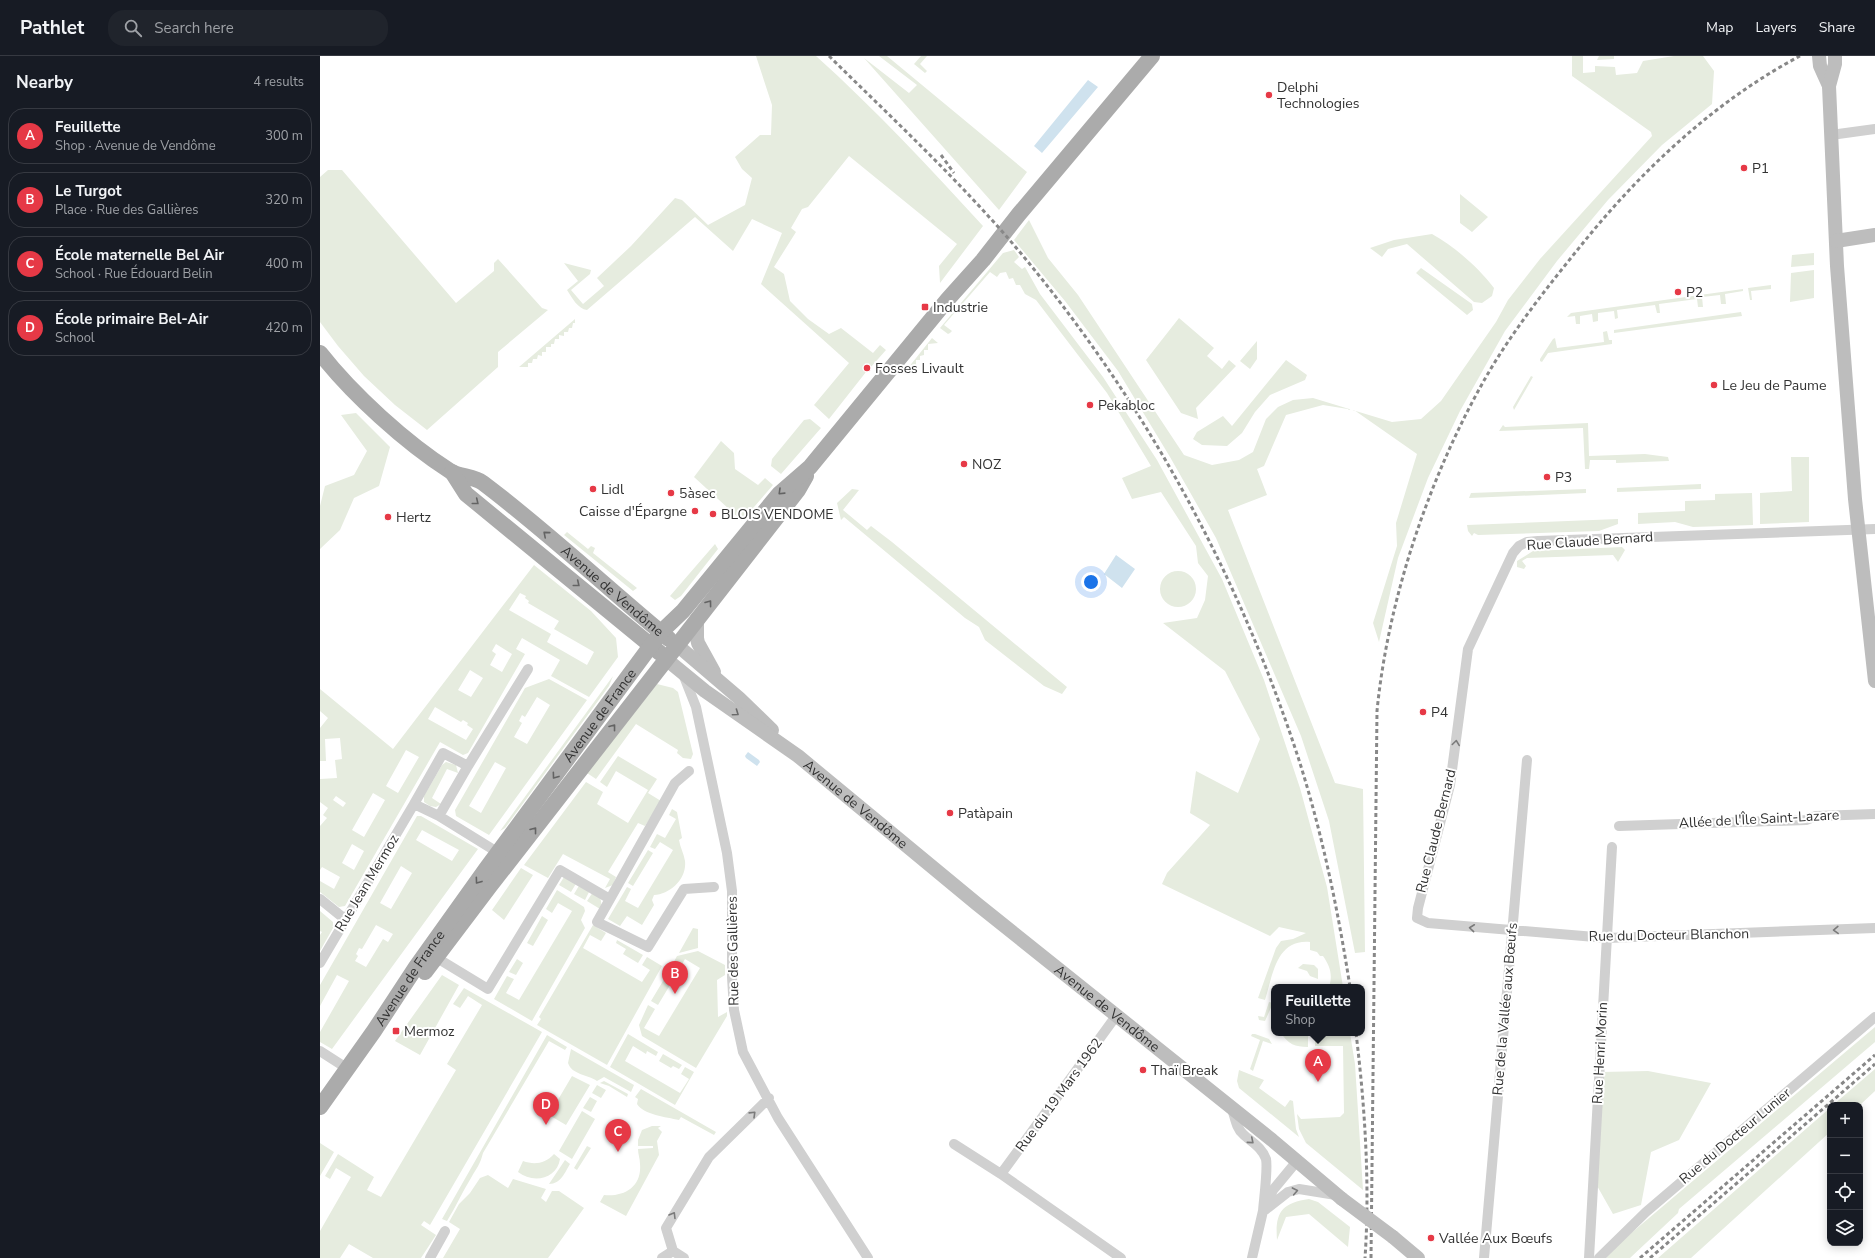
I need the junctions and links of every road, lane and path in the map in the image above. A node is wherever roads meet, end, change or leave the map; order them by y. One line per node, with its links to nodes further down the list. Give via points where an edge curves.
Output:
1 (1152, 56): 10 (main road)
2 (1819, 56): 4 (main road, via 1820,66)
3 (1835, 56): 4 (main road, via 1836,64)
4 (1829, 86): 6 (main road)
5 (1875, 129): 6 (street)
6 (1831, 135): 8 (main road)
7 (1875, 235): 8 (main road)
8 (1836, 241): 12 (main road)
9 (320, 353): 11 (main road, Avenue de Vendôme, via 355,392 389,423)
10 (810, 467): 14 (main road, Avenue de France, one-way to 10, via 798,490); 15 (main road, Avenue de France, one-way to 15, via 779,494 683,611)
11 (452, 472): 15 (main road, Avenue de Vendôme, one-way to 11, via 535,524 481,482); 17 (main road, Avenue de Vendôme, one-way to 17, via 466,494)
12 (1859, 529): 13 (street, Rue Claude Bernard); 22 (main road); 38 (street, Rue Claude Bernard, one-way to 12, via 1418,908 1450,785 1468,649 1509,560 1519,546 1527,542)
13 (1875, 529)
14 (697, 618): 16 (main road, Avenue de France); 21 (main road, via 696,638)
15 (661, 632): 16 (main road, Avenue de Vendôme); 17 (main road, Avenue de France)
16 (677, 645): 18 (main road, Avenue de France); 21 (main road, Avenue de Vendôme)
17 (651, 646): 18 (main road, Avenue de Vendôme); 34 (main road, Avenue de France, one-way to 34)
18 (666, 659): 20 (main road, Avenue de Vendôme); 34 (main road, Avenue de France, one-way to 18)
19 (528, 669): 27 (street)
20 (682, 672): 23 (main road, Avenue de Vendôme); 24 (street, Rue des Gallières)
21 (718, 679): 25 (main road, Avenue de Vendôme)
22 (1875, 681)
23 (705, 691): 24 (street); 25 (main road, Avenue de Vendôme, one-way to 25)
24 (696, 707): 49 (street, Rue des Gallières, via 727,853 732,891 732,977 735,1018 743,1052)
25 (798, 756): 45 (main road, Avenue de Vendôme)
26 (1527, 760): 41 (street, Rue de la Vallée aux Bœufs)
27 (468, 766): 29 (street, Rue Jean Mermoz, via 443,753); 31 (street)
28 (689, 771): 37 (street, via 675,783)
29 (414, 804): 31 (street); 39 (street, Rue Jean Mermoz)
30 (1875, 814): 32 (street, Allée de l'Île Saint-Lazare, via 1816,816 1806,820)
31 (439, 816): 34 (street)
32 (1619, 826)
33 (1612, 847): 42 (street, Rue Henri Morin)
34 (504, 856): 43 (main road, Avenue de France)
35 (714, 887): 37 (street, via 684,889 648,947 597,922)
36 (320, 899): 39 (street)
37 (610, 899): 43 (street, via 560,870 488,988)
38 (1418, 918): 41 (street, Rue du Docteur Blanchon, one-way to 38, via 1428,923)
39 (346, 920): 44 (street, Rue Jean Mermoz)
40 (1875, 928): 42 (street, Rue du Docteur Blanchon, one-way to 42)
41 (1511, 932): 42 (street, Rue du Docteur Blanchon); 66 (street, Rue de la Vallée aux Bœufs)
42 (1607, 938): 67 (street, Rue Henri Morin)
43 (432, 954): 48 (main road, Avenue de France)
44 (320, 962)
45 (1116, 1016): 51 (main road, Avenue de Vendôme); 54 (street, Rue du 19 Mars 1962)
46 (1875, 1017): 68 (street, Rue du Docteur Lunier, via 1646,1212)
47 (320, 1052): 48 (street)
48 (348, 1069): 50 (main road, Avenue de France)
49 (769, 1098): 58 (street, one-way to 49, via 666,1228 709,1157); 62 (street, Rue des Gallières, via 778,1118)
50 (320, 1107)
51 (1232, 1108): 53 (main road, Avenue de Vendôme); 56 (street, one-way to 56, via 1238,1128 1261,1149 1265,1158 1267,1167)
52 (954, 1144): 54 (street)
53 (1297, 1161): 55 (main road, Avenue de Vendôme); 56 (street, via 1273,1190)
54 (1001, 1174): 63 (street)
55 (1340, 1197): 56 (street, one-way to 55, via 1288,1192 1299,1189); 65 (main road, Avenue de Vendôme, bridge)
56 (1263, 1211): 64 (street)
57 (446, 1231): 59 (street)
58 (673, 1251): 60 (street); 61 (street)
59 (430, 1258)
60 (662, 1258)
61 (684, 1258)
62 (868, 1258)
63 (1121, 1258)
64 (1252, 1258)
65 (1418, 1258)
66 (1484, 1258)
67 (1589, 1258)
68 (1599, 1258)

